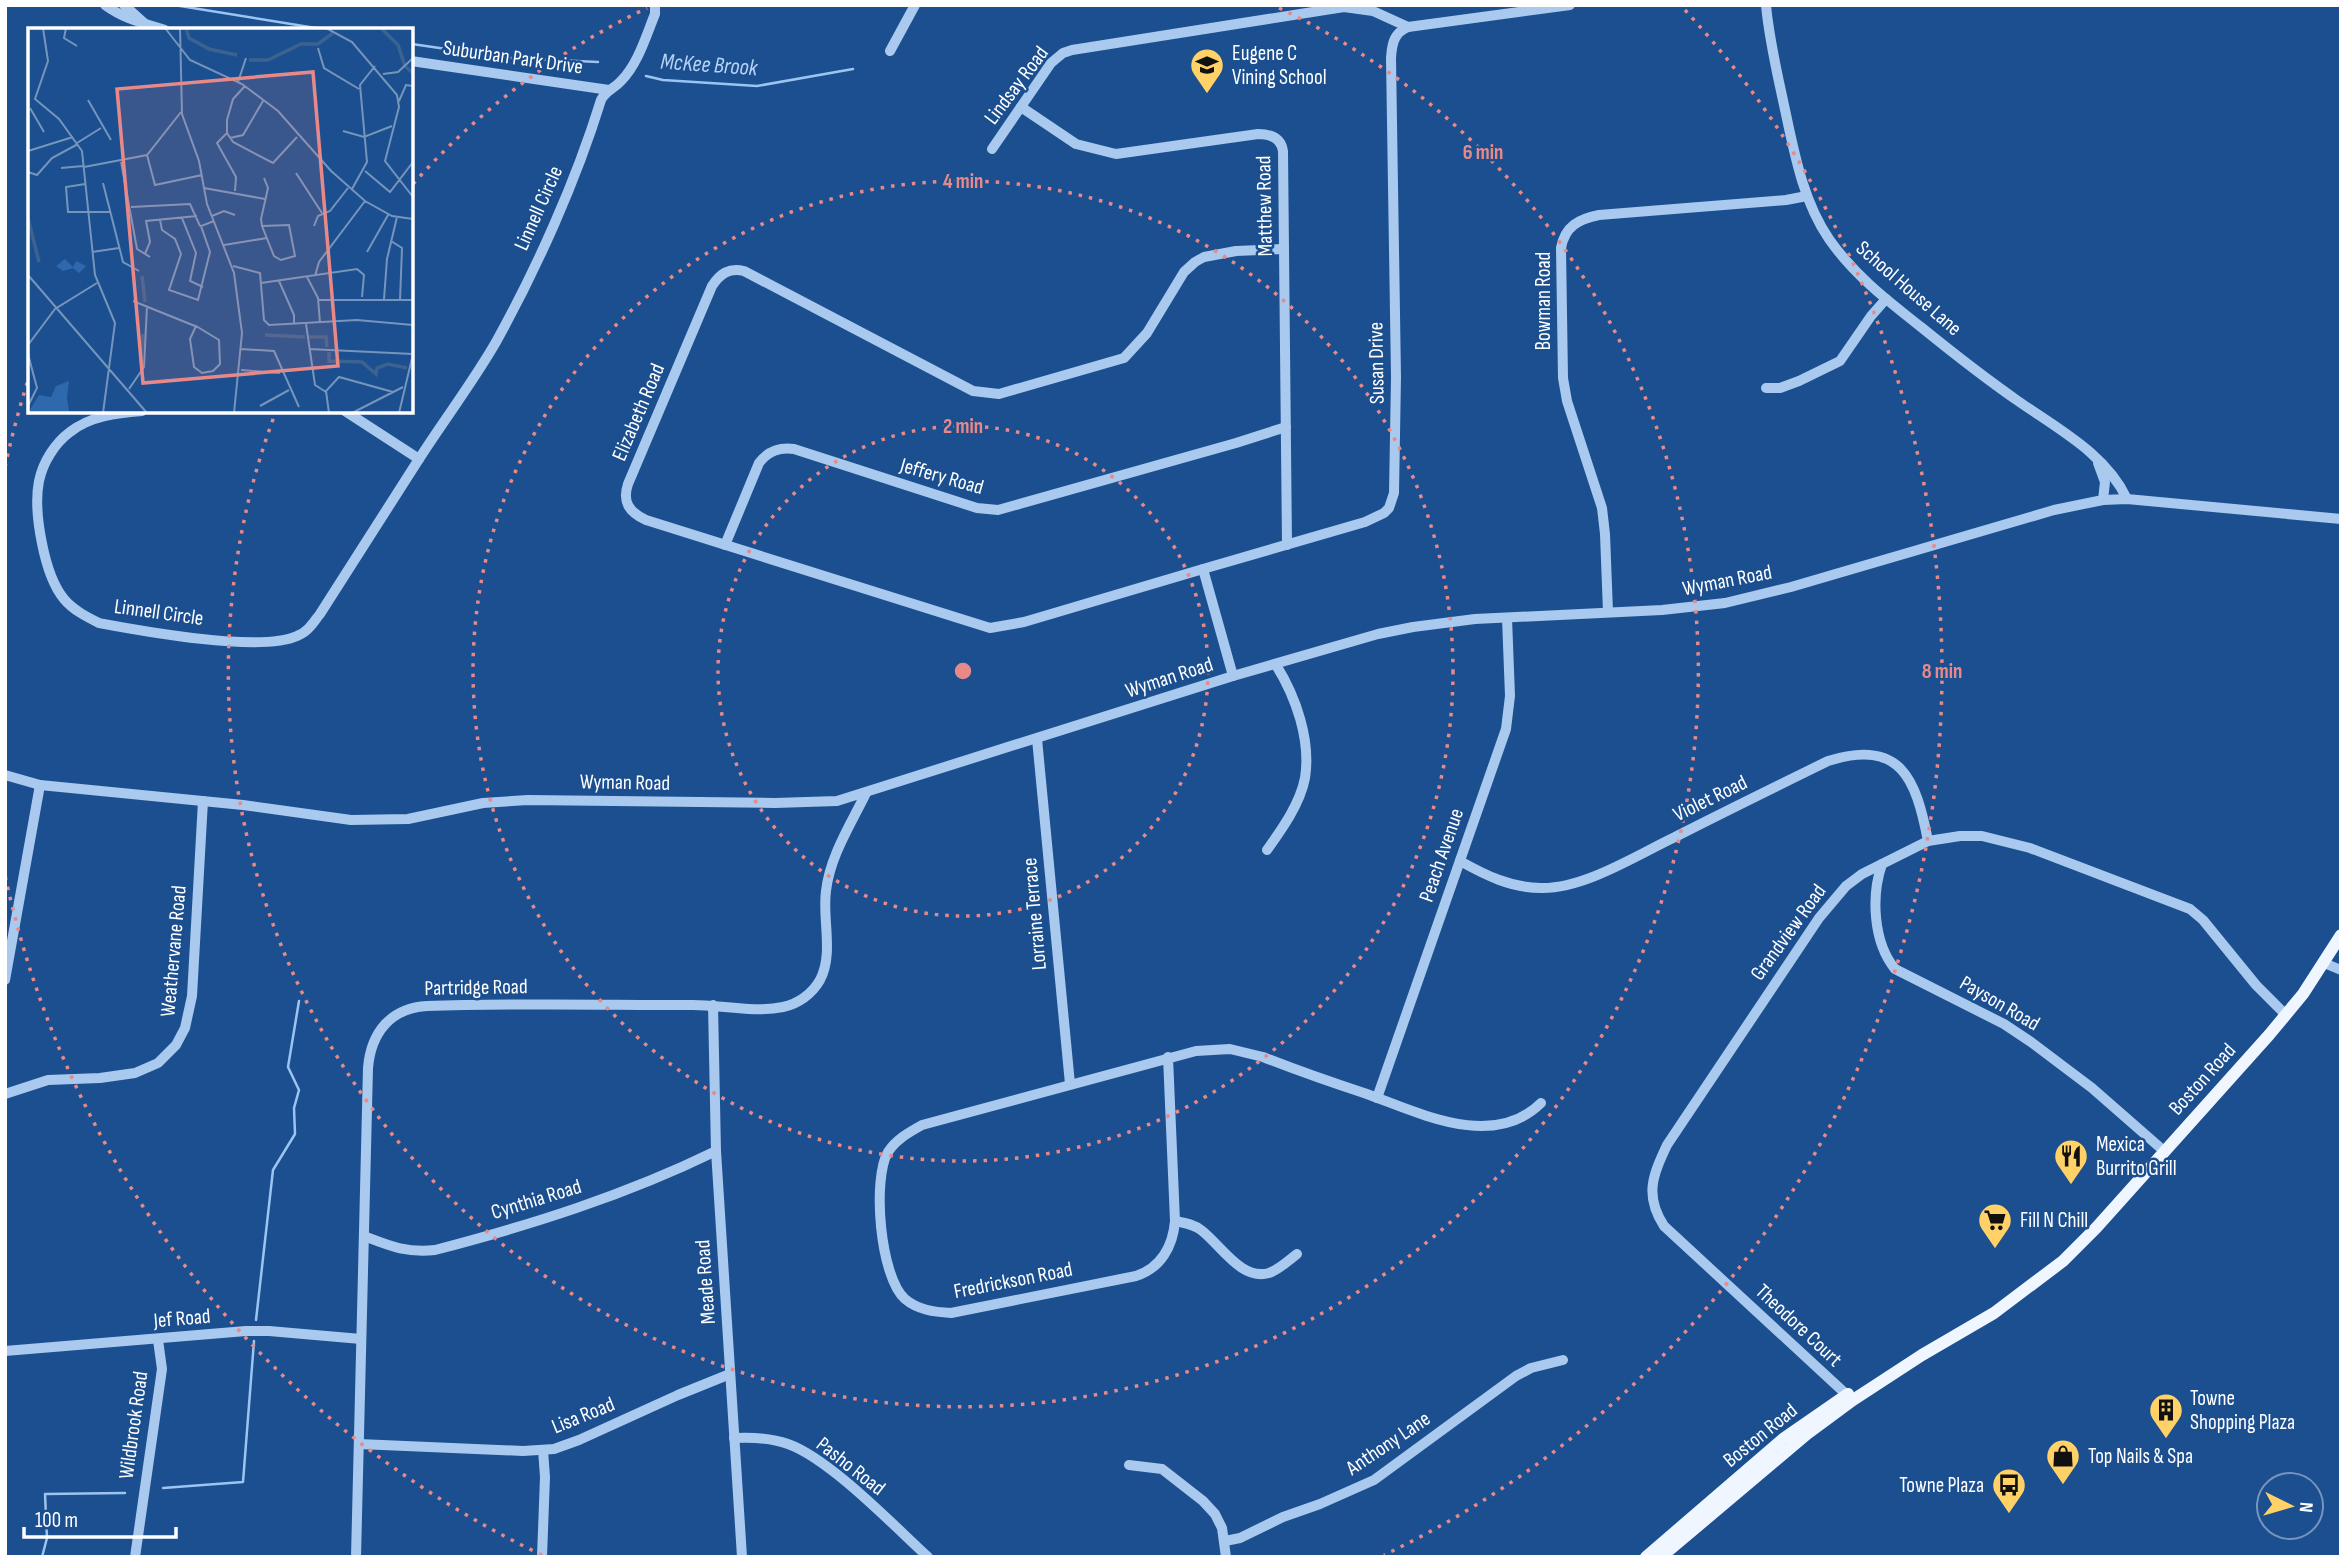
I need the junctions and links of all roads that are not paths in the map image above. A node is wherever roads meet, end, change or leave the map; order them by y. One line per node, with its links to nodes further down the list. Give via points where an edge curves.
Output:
1 (105, 5): 7 (street, via 116,14)
2 (124, 5): 7 (street)
3 (655, 5): 12 (street, Linnell Circle, via 629,71)
4 (915, 5): 10 (street)
5 (1570, 5): 8 (street)
6 (1766, 5): 15 (street, School House Lane, via 1772,52)
7 (146, 24): 9 (street)
8 (1408, 27): 13 (street, Lindsay Road, via 1373,11 1344,7 1072,50 1051,63); 28 (street, Susan Drive, via 1396,34 1391,58 1394,493 1389,508 1378,517)
9 (159, 28)
10 (890, 51)
11 (413, 61): 12 (street, Suburban Park Drive)
12 (609, 90): 23 (street, Linnell Circle, via 516,305)
13 (1021, 107): 14 (street, Lindsay Road); 16 (street, Matthew Road, via 1076,144 1116,154 1258,134 1274,137 1283,151)
14 (992, 149)
15 (1807, 196): 17 (street, School House Lane, via 1837,249); 30 (street, Bowman Road, via 1599,215 1577,222 1566,234 1561,248 1563,378 1602,508)
16 (1284, 249): 21 (street, Matthew Road); 27 (street, Elizabeth Road, via 1204,257 1184,272 1147,334 1124,358 999,394 973,391 744,271 724,272 712,286 625,497 629,509 646,520)
17 (1886, 299): 18 (street, via 1840,361 1780,388); 22 (street, School House Lane)
18 (1766, 388)
19 (131, 413): 23 (street, Linnell Circle, via 72,430 52,451 39,478 42,547 56,588 81,614 115,626 225,641 268,642 306,632)
20 (348, 413): 23 (street)
21 (1286, 427): 27 (street, Jeffery Road, via 998,510 977,508 794,449 776,449 759,463); 28 (street, Matthew Road)
22 (2096, 457): 24 (street, School House Lane, via 2115,476); 25 (street, via 2105,482)
23 (419, 459)
24 (2127, 499): 25 (street, Wyman Road); 26 (street, Wyman Road)
25 (2103, 500): 30 (street, Wyman Road, via 1744,599)
26 (2341, 519)
27 (724, 545): 29 (street, Elizabeth Road, via 990,628)
28 (1287, 545): 29 (street, Susan Drive)
29 (1203, 569): 33 (street)
30 (1608, 612): 31 (street, Wyman Road)
31 (1507, 618): 32 (street, Wyman Road, via 1378,634); 41 (street, Peach Avenue, via 1510,696 1506,729)
32 (1276, 665): 33 (street, Wyman Road); 40 (street, via 1288,683 1300,721 1306,766 1299,797)
33 (1234, 676): 34 (street, Wyman Road)
34 (1037, 739): 37 (street, Wyman Road); 50 (street, Lorraine Terrace)
35 (5, 775): 36 (street, Wyman Road)
36 (40, 785): 38 (street, Wyman Road); 46 (street)
37 (866, 793): 38 (street, Wyman Road, via 837,801 787,803 528,800 483,803 408,820 329,818); 47 (street, Partridge Road, via 830,869 824,903 825,960 818,982 804,998 783,1007)
38 (203, 801): 51 (street, Weathervane Road, via 192,996 176,1045 158,1063 135,1073 48,1080)
39 (1928, 841): 41 (street, Violet Road, via 1915,789 1901,769 1882,756 1857,754 1828,761 1573,883 1521,886); 42 (street, Grandview Road); 48 (street, Grandview Road, via 1982,836 2003,841 2185,907 2203,920)
40 (1267, 849)
41 (1461, 861): 52 (street, Peach Avenue)
42 (1882, 864): 55 (street, Payson Road, via 1875,894 1878,922 1881,945 1895,969 2031,1042); 59 (street, Grandview Road, via 1846,886 1824,911 1667,1145 1655,1171 1656,1214)
43 (2341, 935): 44 (main road, Boston Road)
44 (2324, 963): 45 (street); 48 (main road, Boston Road)
45 (2341, 970)
46 (5, 980)
47 (713, 1005): 54 (street, Meade Road); 57 (street, Partridge Road, via 427,1006 394,1015 379,1030 369,1052)
48 (2286, 1015): 55 (main road, Boston Road)
49 (1168, 1057): 50 (street, Fredrickson Road); 52 (street, Fredrickson Road, via 1208,1049 1242,1050); 56 (street, Fredrickson Road)
50 (1070, 1084): 56 (street, Fredrickson Road, via 922,1125 890,1149 881,1179 884,1240 894,1284 904,1298 933,1312 951,1313 1136,1276 1150,1270 1164,1255)
51 (5, 1094)
52 (1377, 1098): 53 (street, Fredrickson Road, via 1460,1125 1488,1125 1527,1116)
53 (1541, 1103)
54 (716, 1151): 57 (street, Cynthia Road, via 607,1197 435,1250 414,1252); 65 (street, Meade Road)
55 (2164, 1151): 64 (main road, Boston Road, via 2063,1261 1994,1313)
56 (1175, 1221): 58 (street, via 1201,1230 1251,1273 1273,1271)
57 (364, 1236): 60 (street, Partridge Road)
58 (1297, 1254)
59 (1726, 1284): 66 (street, Theodore Court)
60 (361, 1339): 61 (street, Jef Road, via 258,1331); 68 (street, Partridge Road)
61 (158, 1340): 62 (street, Jef Road); 72 (street, Wildbrook Road, via 162,1369)
62 (5, 1351)
63 (1563, 1360): 71 (street, Anthony Lane, via 1531,1367 1516,1376 1374,1480)
64 (1910, 1363): 66 (main road, Boston Road); 79 (main road, Boston Road, via 1807,1434)
65 (730, 1374): 67 (street, Meade Road); 69 (street, Lisa Road, via 579,1440)
66 (1847, 1395): 78 (main road, Boston Road, via 1783,1439)
67 (734, 1438): 75 (street, Meade Road); 76 (street, Pasho Road, via 772,1440 809,1455)
68 (359, 1444): 69 (street, Lisa Road); 73 (street, Partridge Road)
69 (543, 1450): 74 (street)
70 (1129, 1465): 71 (street, via 1157,1467 1169,1473 1215,1514)
71 (1225, 1541): 77 (street)
72 (135, 1557)
73 (356, 1557)
74 (542, 1557)
75 (742, 1557)
76 (928, 1557)
77 (1226, 1557)
78 (1646, 1557)
79 (1661, 1557)

